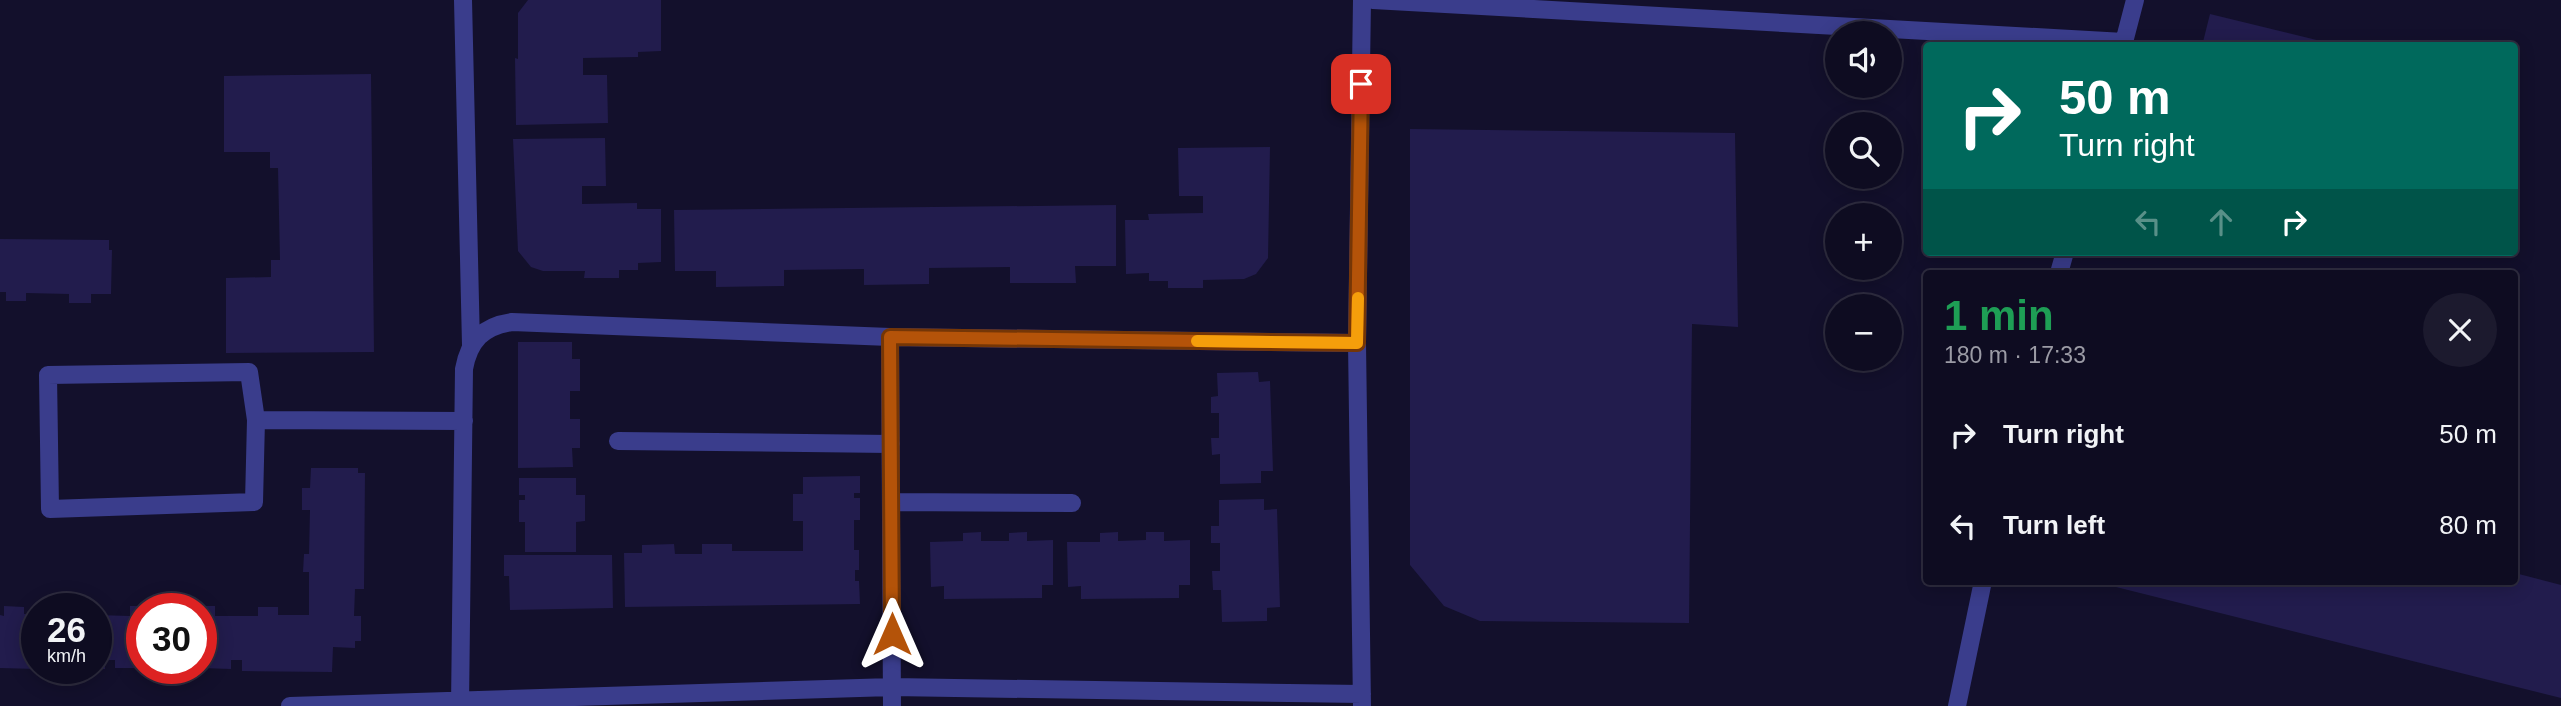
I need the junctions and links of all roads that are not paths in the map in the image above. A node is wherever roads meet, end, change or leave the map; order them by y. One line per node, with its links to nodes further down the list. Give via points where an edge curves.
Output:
1 (463, 0): 9 (street)
2 (1362, 0): 8 (street)
3 (1373, 0): 5 (street)
4 (2135, 0): 6 (street)
5 (2089, 42)
6 (2124, 42)
7 (890, 337): 8 (street); 9 (street, via 512,322 489,328); 13 (street)
8 (1357, 343): 18 (street)
9 (471, 345): 11 (street, via 464,369)
10 (256, 420): 10 (street, via 254,502 50,509 48,375 249,372); 11 (street)
11 (464, 421): 19 (street)
12 (618, 441): 13 (street)
13 (891, 444): 14 (street)
14 (891, 502): 15 (street); 17 (street)
15 (1072, 503)
16 (1982, 585): 22 (street)
17 (892, 687): 18 (street); 19 (street); 21 (street)
18 (1362, 700)
19 (460, 704): 20 (street)
20 (290, 706)
21 (892, 706)
22 (1957, 706)

